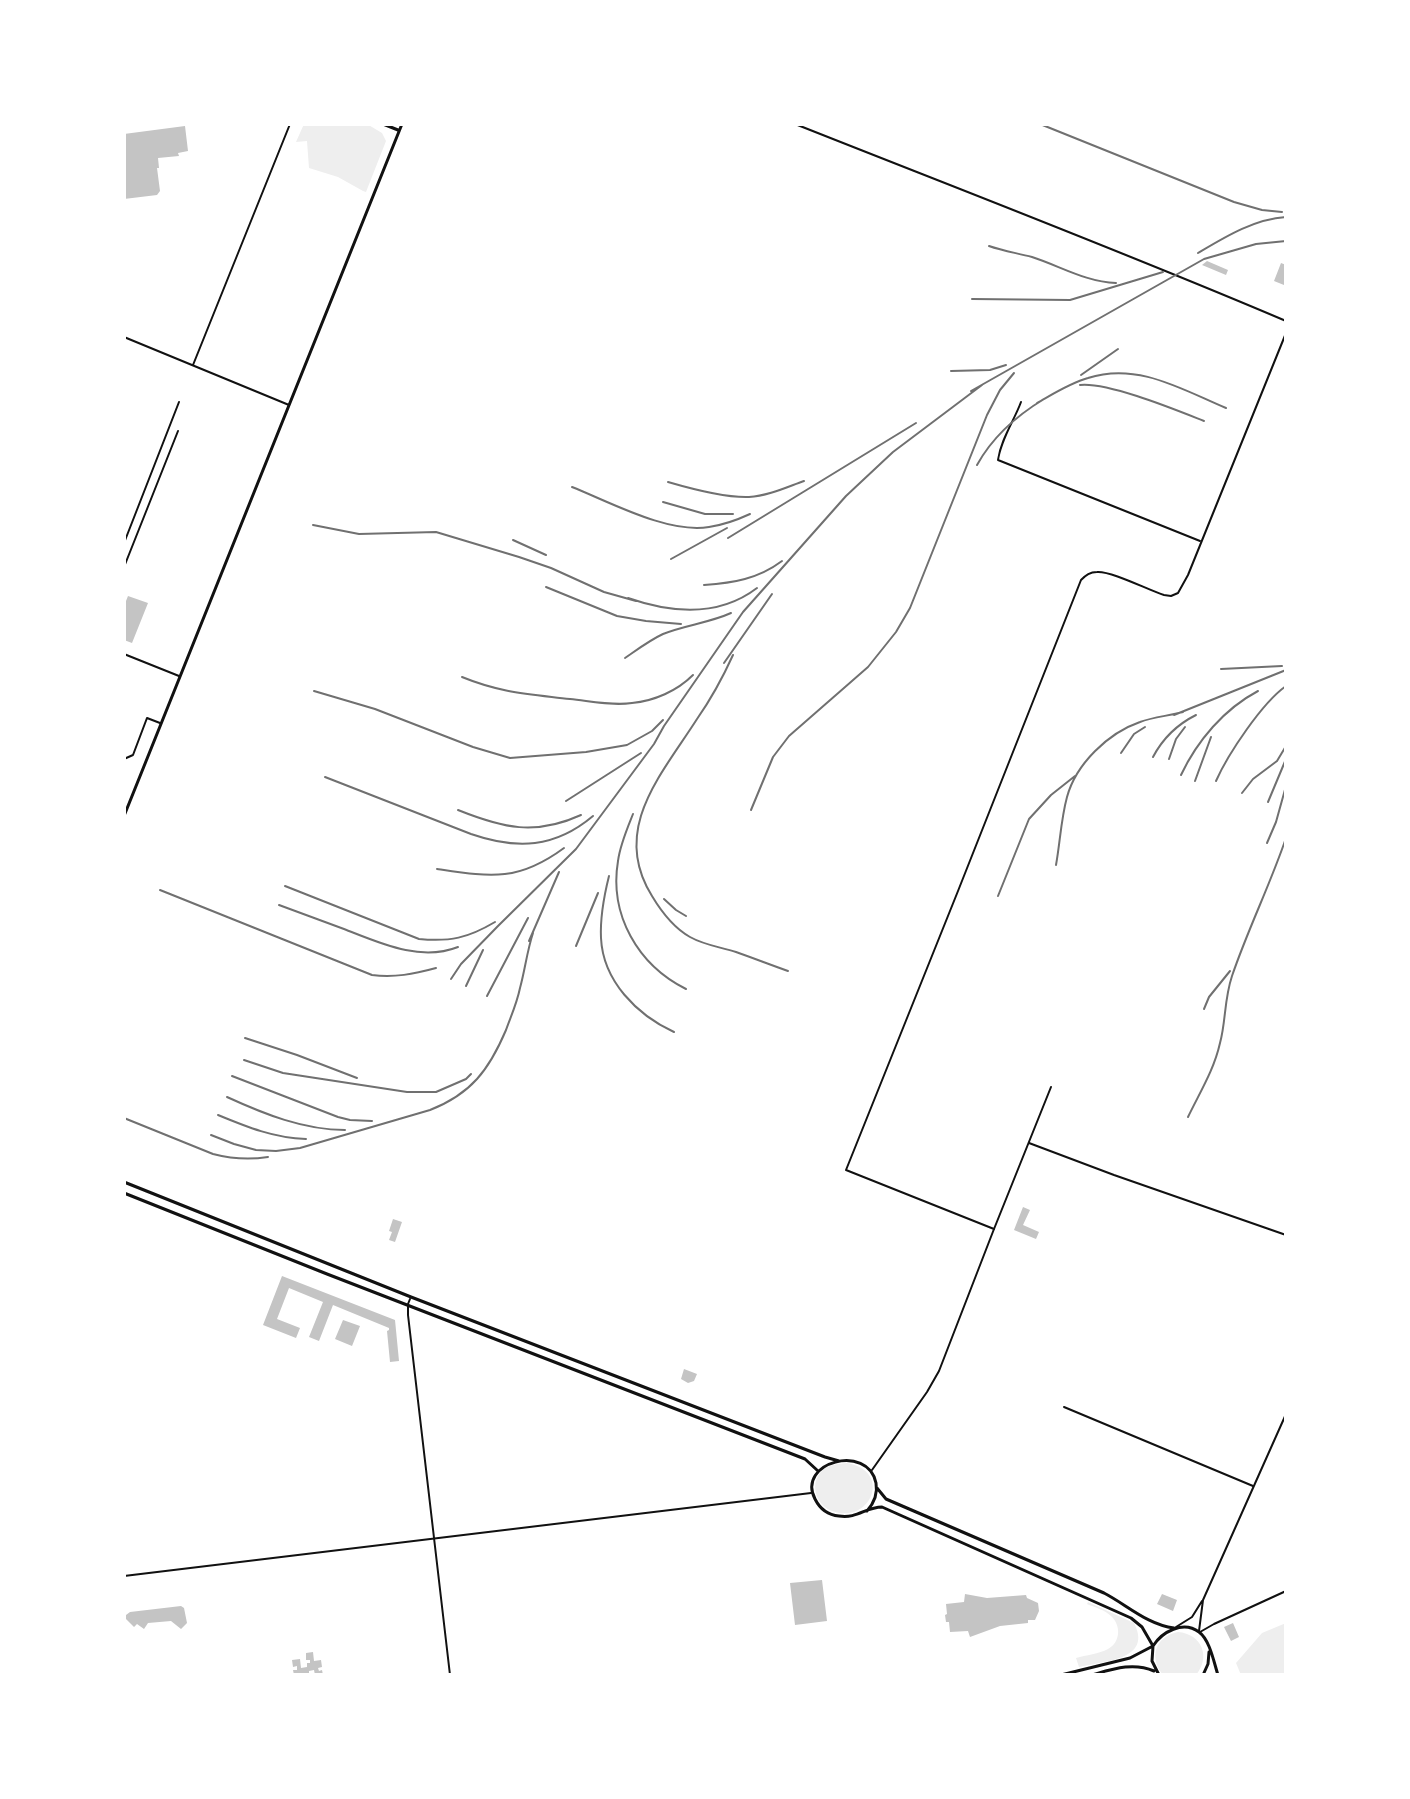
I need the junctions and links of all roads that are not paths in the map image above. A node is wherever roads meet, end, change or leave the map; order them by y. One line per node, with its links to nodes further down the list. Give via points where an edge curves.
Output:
1 (290, 124): 9 (street)
2 (383, 124): 5 (main road)
3 (402, 124): 5 (main road)
4 (795, 124): 6 (street)
5 (399, 131): 12 (main road)
6 (1286, 321)
7 (1286, 333): 14 (street)
8 (124, 337): 9 (street)
9 (193, 365): 12 (street)
10 (179, 402): 15 (street)
11 (1021, 402): 14 (street, via 998,460)
12 (290, 405): 18 (main road)
13 (178, 431): 16 (street)
14 (1201, 541): 28 (street, via 1183,586 1171,596 1095,571 1081,580 846,1170)
15 (124, 543)
16 (124, 567)
17 (124, 654): 18 (street)
18 (181, 677): 19 (main road)
19 (161, 723): 20 (street, via 147,718 133,755); 21 (main road)
20 (124, 759)
21 (124, 816)
22 (1051, 1087): 23 (street)
23 (1029, 1143): 28 (street); 29 (street)
24 (124, 1182): 26 (main road)
25 (124, 1193): 27 (main road)
26 (193, 1209): 27 (main road); 30 (main road)
27 (189, 1219): 31 (main road)
28 (994, 1229): 40 (street, via 939,1371)
29 (1286, 1235)
30 (411, 1297): 31 (street); 32 (main road)
31 (408, 1304): 33 (main road); 45 (street)
32 (512, 1335): 33 (main road); 34 (main road)
33 (508, 1343): 35 (main road)
34 (671, 1397): 35 (main road); 38 (main road)
35 (667, 1406): 39 (main road, via 805,1459)
36 (1064, 1407): 41 (street)
37 (1286, 1414): 41 (street)
38 (839, 1461): 39 (main road); 40 (main road)
39 (818, 1471): 43 (main road)
40 (872, 1471): 42 (main road)
41 (1254, 1487): 48 (street)
42 (877, 1488): 44 (main road); 49 (main road, via 886,1499)
43 (812, 1493): 44 (main road, via 834,1516); 45 (street)
44 (867, 1511): 50 (main road, via 882,1507)
45 (434, 1539): 46 (street); 56 (street)
46 (124, 1576)
47 (1286, 1591): 52 (street)
48 (1203, 1600): 51 (street, via 1192,1617); 52 (street)
49 (1124, 1603): 50 (main road); 51 (main road, via 1153,1623)
50 (1120, 1612): 53 (main road, via 1137,1622)
51 (1174, 1628): 52 (main road); 53 (main road)
52 (1199, 1632): 54 (main road)
53 (1153, 1646): 55 (main road); 57 (main road, via 1130,1658)
54 (1208, 1649): 59 (main road); 60 (main road)
55 (1158, 1674): 58 (main road, via 1134,1666)
56 (450, 1675)
57 (1061, 1675)
58 (1092, 1675)
59 (1203, 1675)
60 (1218, 1675)

